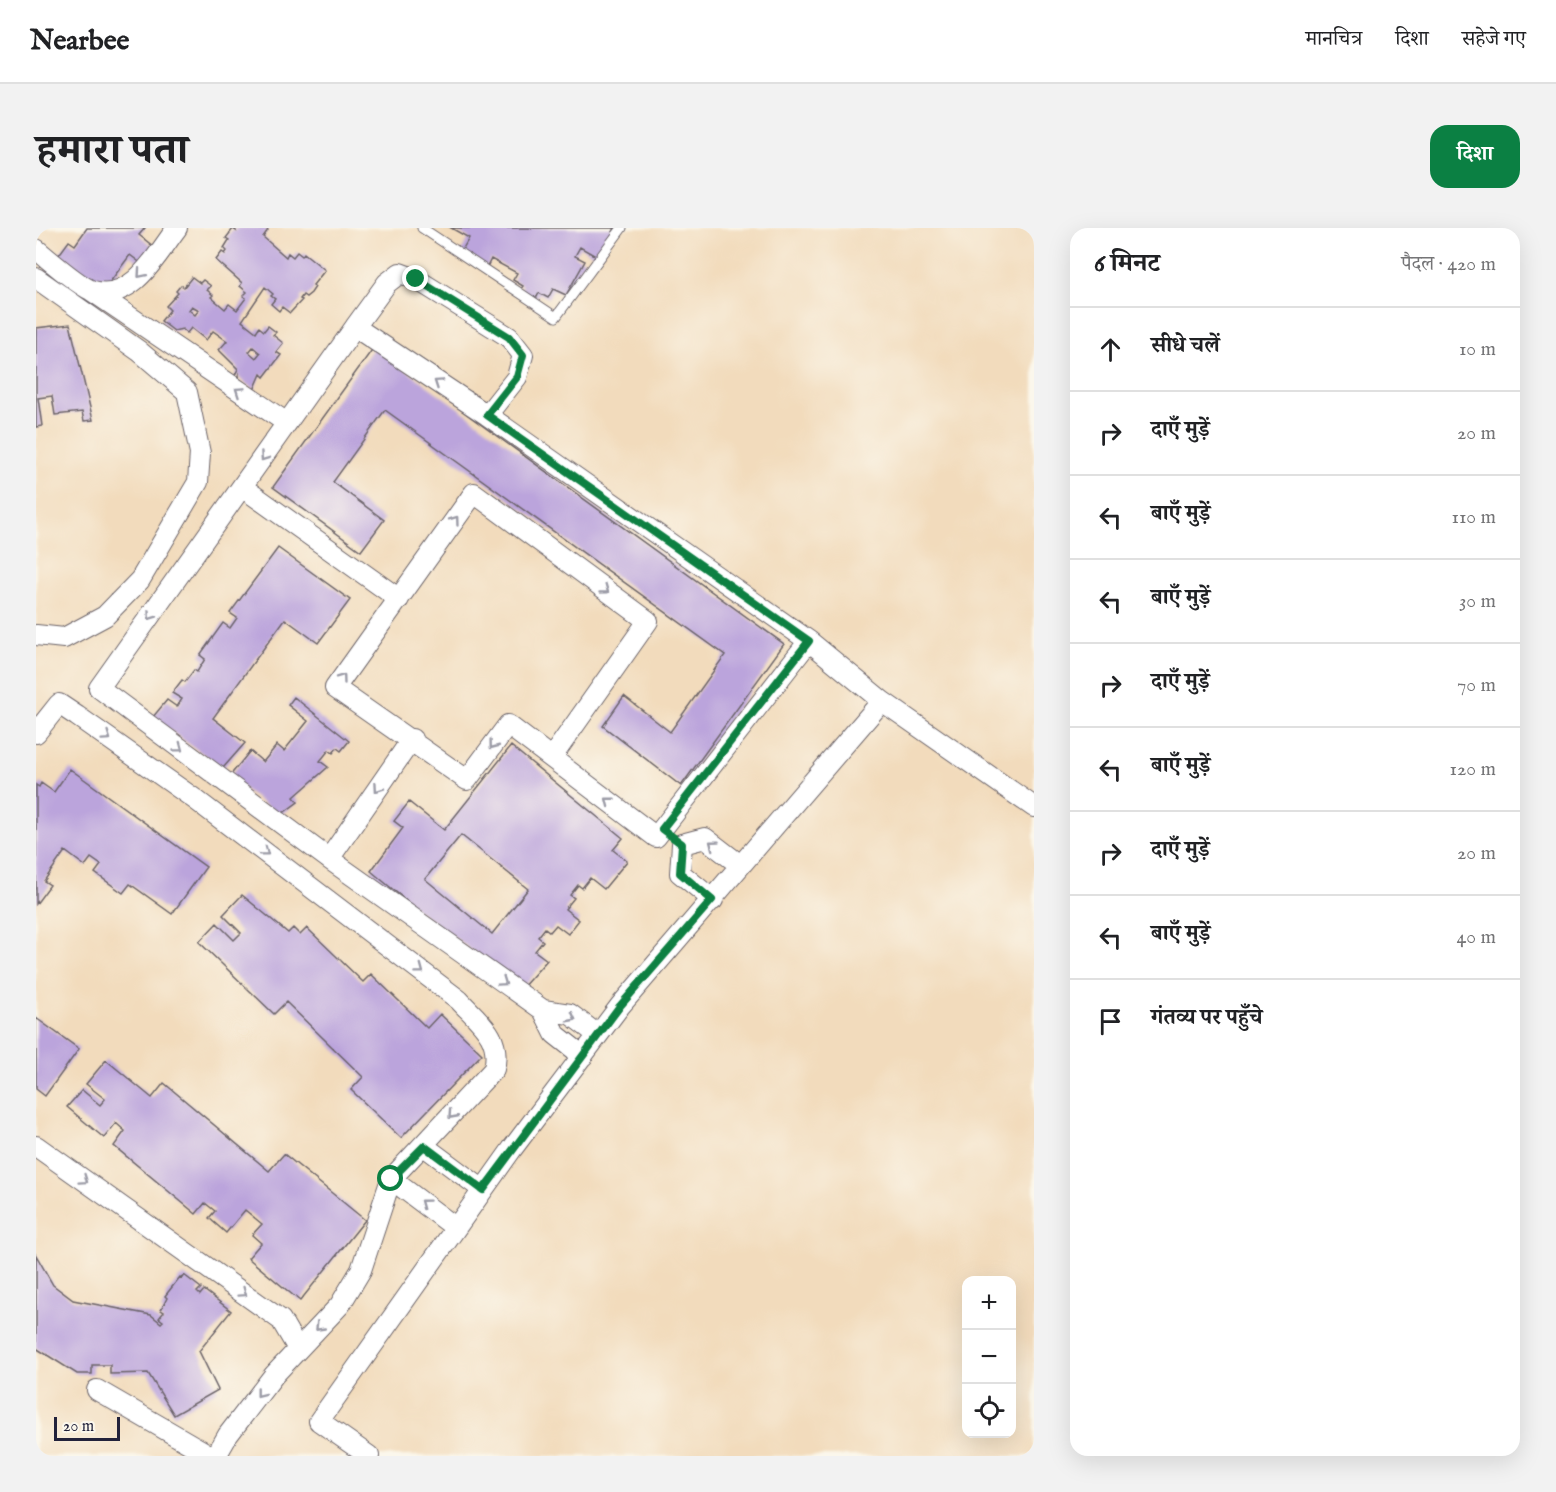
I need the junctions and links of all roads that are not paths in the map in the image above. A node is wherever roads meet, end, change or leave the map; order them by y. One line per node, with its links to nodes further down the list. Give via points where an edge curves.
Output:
1 (177, 228): 6 (street, one-way to 6, via 138,280 111,292)
2 (422, 228): 3 (lane, via 556,317)
3 (622, 228)
4 (36, 249): 6 (street)
5 (36, 278): 12 (street, via 140,351 187,392 200,453 198,482 140,580 105,616 64,638)
6 (92, 291): 9 (street, one-way to 6)
7 (355, 327): 8 (street, one-way to 7); 8 (street, via 387,283 400,273 509,337 523,355 517,377); 9 (street)
8 (487, 415): 13 (street)
9 (288, 423): 10 (street, one-way to 10)
10 (242, 487): 11 (street); 21 (street, one-way to 21, via 99,688)
11 (399, 599): 16 (street, one-way to 11, via 335,688); 17 (street, one-way to 17, via 474,493 648,621)
12 (36, 635)
13 (809, 641): 14 (street); 19 (street)
14 (882, 701): 18 (street); 22 (street)
15 (36, 733): 28 (street, one-way to 28, via 59,704 196,800 459,1000 485,1028 498,1053 494,1069)
16 (412, 740): 17 (street, one-way to 16, via 508,725 467,780); 21 (street, one-way to 21)
17 (552, 757): 19 (street, one-way to 17, via 656,837)
18 (1034, 807)
19 (662, 829): 20 (street)
20 (682, 844): 22 (street, one-way to 20, via 705,838); 23 (street, via 680,873)
21 (329, 859): 24 (street, one-way to 24)
22 (740, 865): 23 (street)
23 (712, 900): 25 (street)
24 (543, 1010): 25 (street, one-way to 25, via 570,1014); 26 (street, via 555,1034)
25 (598, 1035): 26 (street)
26 (583, 1056): 30 (street)
27 (36, 1146): 32 (street, one-way to 32, via 281,1320)
28 (424, 1146): 29 (street); 30 (street)
29 (391, 1179): 31 (street, one-way to 29); 32 (street, one-way to 32, via 361,1270 340,1305)
30 (483, 1190): 31 (street)
31 (456, 1228): 36 (street, via 319,1421)
32 (298, 1349): 35 (street, one-way to 35, via 228,1435)
33 (97, 1390): 34 (street)
34 (211, 1456)
35 (216, 1456)
36 (369, 1456)

